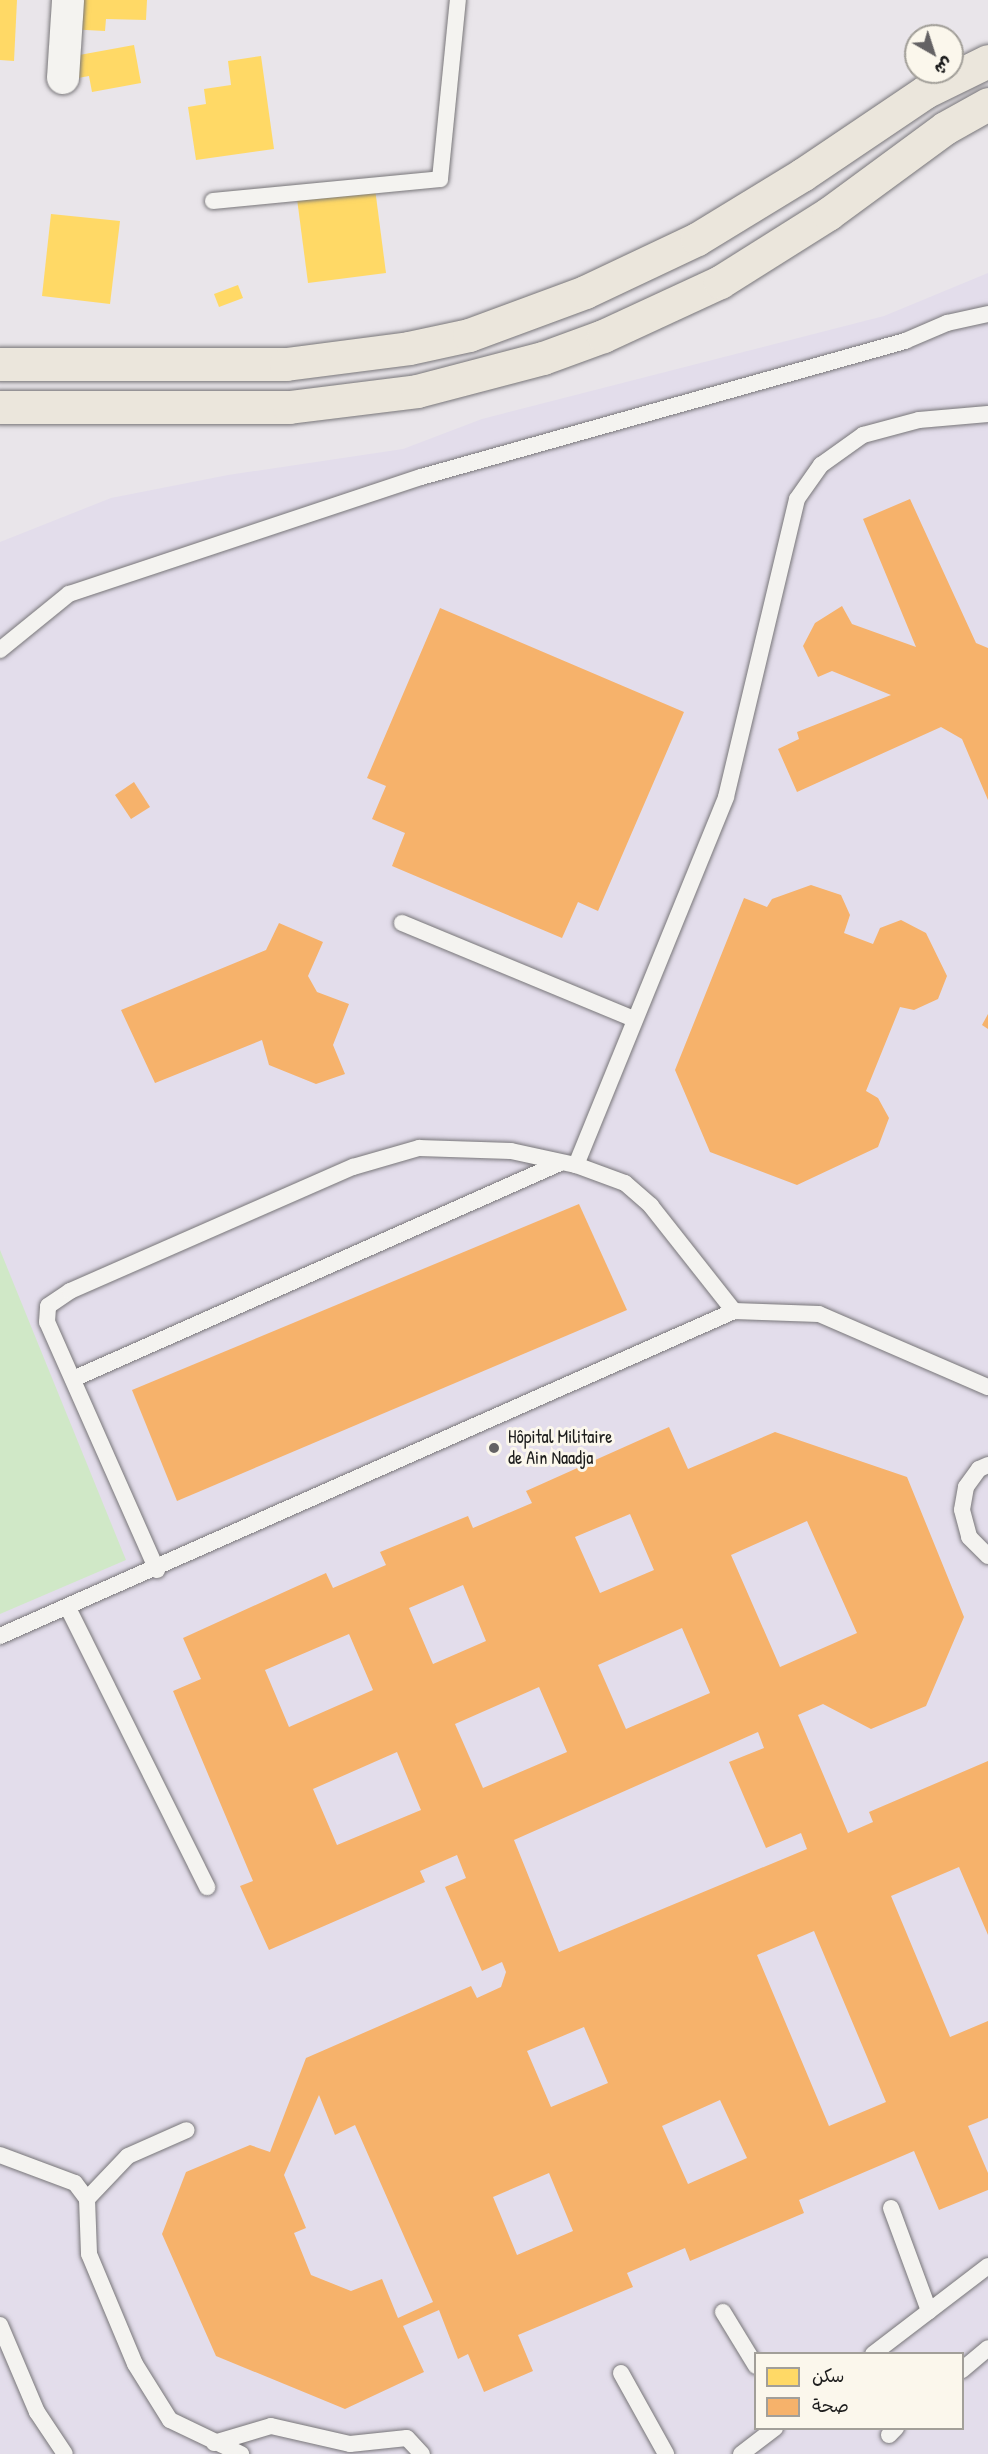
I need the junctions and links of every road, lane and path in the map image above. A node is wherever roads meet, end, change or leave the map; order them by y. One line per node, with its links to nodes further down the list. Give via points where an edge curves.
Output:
1 (68, 0): 4 (street)
2 (458, 0): 6 (lane, via 440,179)
3 (988, 60): 8 (highway, via 925,92 802,175 697,239 585,292 470,335 399,350 286,364)
4 (63, 78)
5 (988, 104): 9 (highway, via 945,128 828,214 720,282 613,332 543,358 417,391 289,407)
6 (213, 201)
7 (988, 314): 11 (lane, via 421,477 69,594)
8 (0, 364)
9 (0, 407)
10 (988, 414): 13 (lane, via 919,420 863,435 821,465 797,499 726,797)
11 (0, 650)
12 (402, 923): 13 (lane)
13 (634, 1019): 15 (lane)
14 (558, 1164): 15 (lane); 17 (lane); 17 (lane, via 511,1151 419,1148 353,1167 70,1291 48,1306 47,1322)
15 (576, 1165): 16 (lane, via 625,1183 651,1206)
16 (734, 1311): 18 (lane, via 819,1314); 21 (lane)
17 (73, 1379): 21 (lane)
18 (988, 1388)
19 (988, 1465): 20 (lane, via 979,1469 966,1487 962,1510 969,1538)
20 (988, 1556)
21 (157, 1570): 22 (lane)
22 (68, 1608): 23 (lane); 24 (lane)
23 (0, 1636)
24 (207, 1887)
25 (187, 2130): 27 (lane, via 128,2156)
26 (0, 2155): 27 (lane, via 75,2182)
27 (87, 2199): 39 (lane, via 89,2254 135,2364 170,2420)
28 (891, 2208): 30 (lane)
29 (988, 2266): 30 (lane)
30 (929, 2311): 34 (lane)
31 (723, 2312): 35 (lane)
32 (0, 2325): 40 (lane, via 37,2412)
33 (988, 2348): 36 (lane)
34 (876, 2352)
35 (754, 2363)
36 (964, 2369)
37 (621, 2373): 43 (lane)
38 (772, 2430): 44 (lane)
39 (214, 2443): 41 (lane); 42 (lane, via 271,2426 350,2444 407,2438)
40 (65, 2454)
41 (241, 2454)
42 (422, 2454)
43 (666, 2454)
44 (741, 2454)

